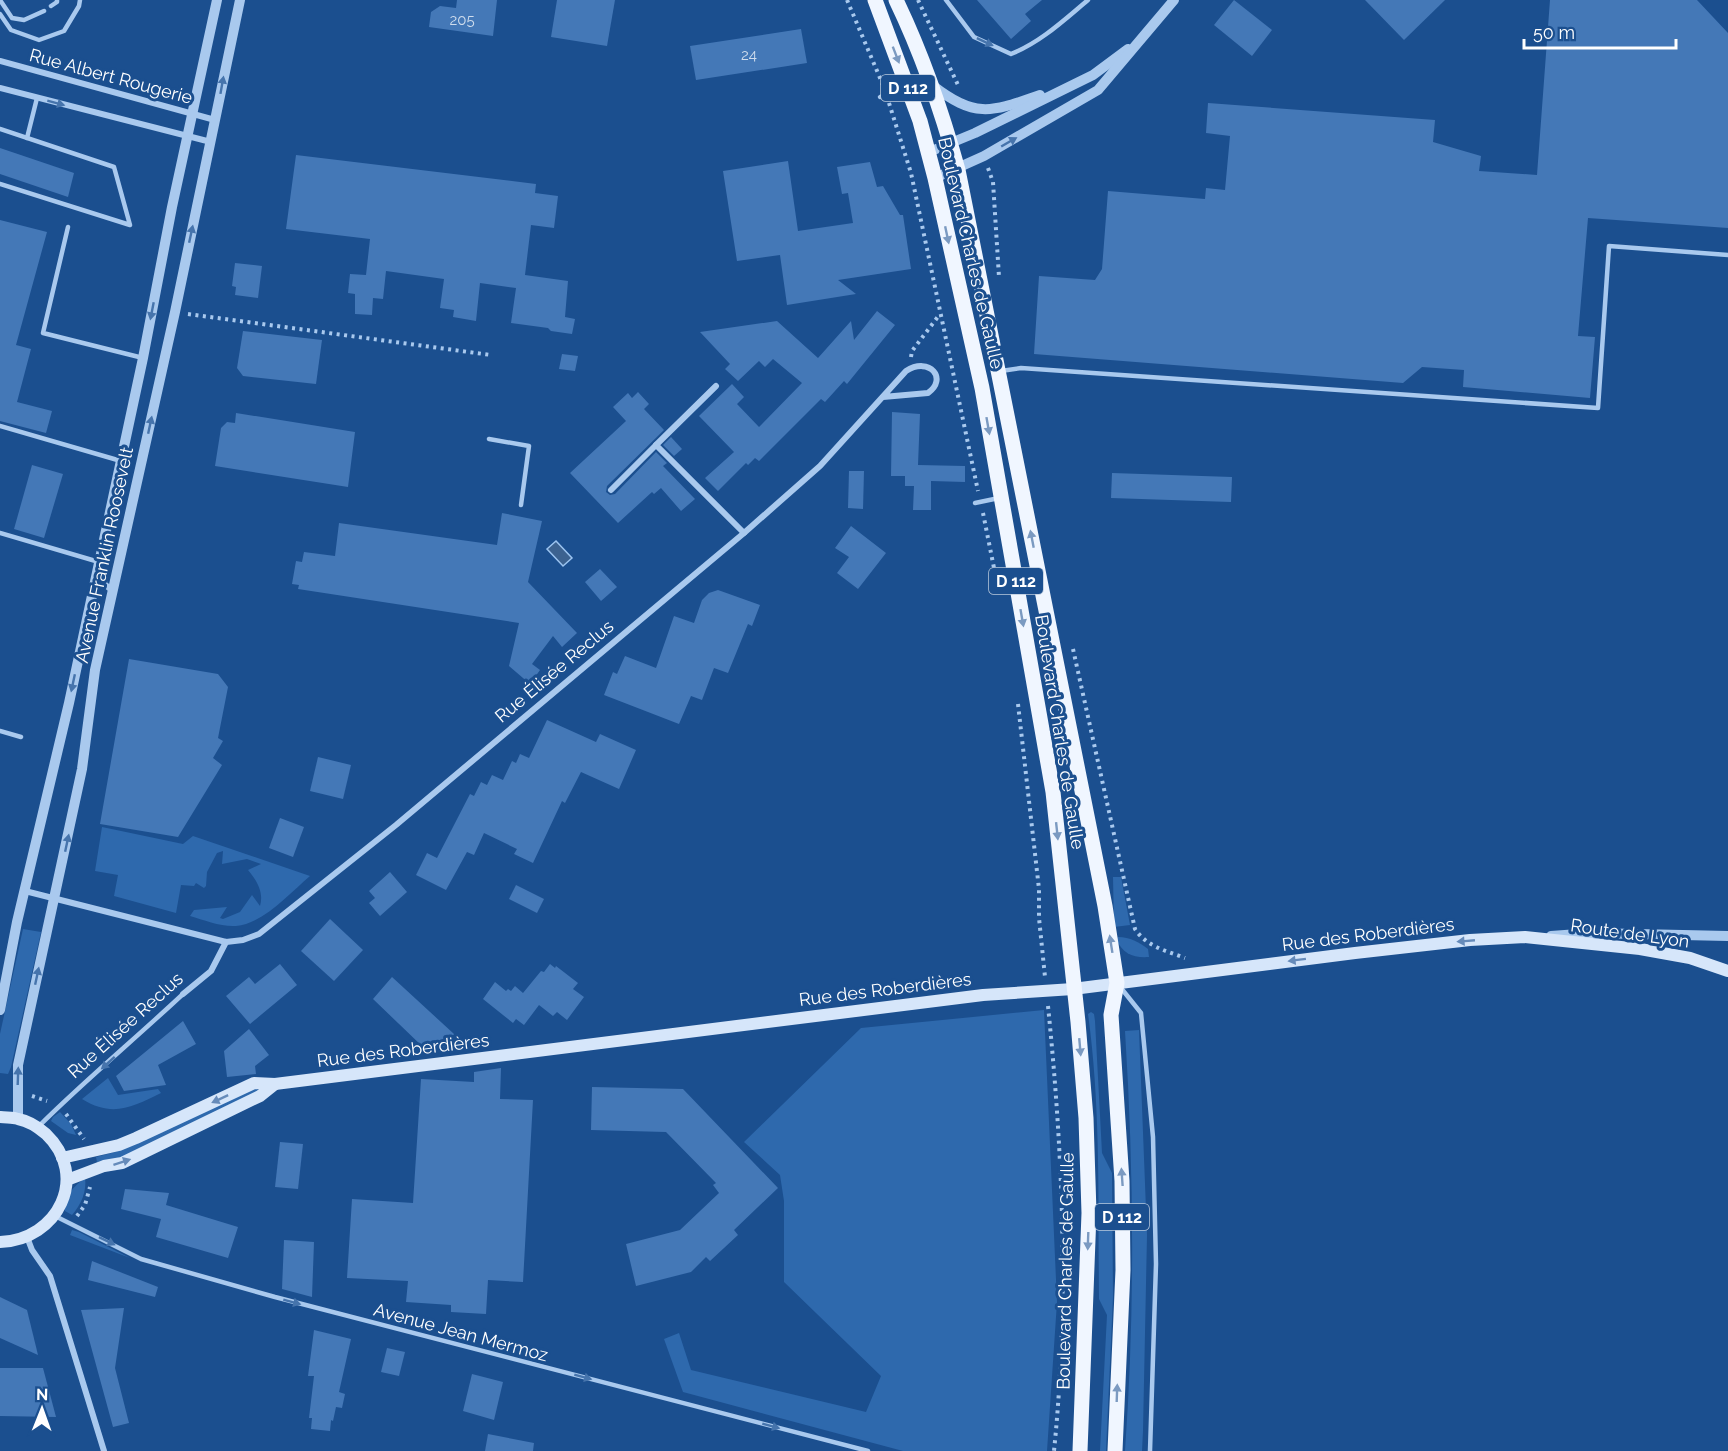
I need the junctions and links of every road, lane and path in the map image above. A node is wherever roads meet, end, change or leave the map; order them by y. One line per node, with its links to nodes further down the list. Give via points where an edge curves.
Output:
1 (0, 0): 13 (lane, via 12,18 24,20)
2 (57, 0): 12 (lane)
3 (80, 0): 14 (lane, via 64,31 39,40 11,30)
4 (217, 0): 24 (street, Avenue Franklin Roosevelt)
5 (240, 0): 25 (street, Avenue Franklin Roosevelt, one-way to 5)
6 (875, 0): 19 (main road, Boulevard Charles de Gaulle / D 112, one-way to 19)
7 (896, 0): 18 (main road, Boulevard Charles de Gaulle / D 112)
8 (918, 0): 23 (path)
9 (946, 0): 10 (lane, one-way to 10, via 974,37 1011,54 1029,47)
10 (1089, 0)
11 (1174, 0): 15 (street)
12 (51, 6)
13 (44, 11)
14 (0, 14)
15 (1144, 37): 17 (street); 32 (street, one-way to 15, via 1098,90)
16 (0, 61): 24 (street, Rue Albert Rougerie)
17 (1093, 75): 23 (street, via 1003,107); 30 (street)
18 (930, 83): 23 (street); 30 (main road, Boulevard Charles de Gaulle / D 112)
19 (908, 86): 21 (lane); 31 (main road, Boulevard Charles de Gaulle / D 112)
20 (0, 87): 22 (street)
21 (880, 97)
22 (37, 98): 27 (street, one-way to 27); 28 (lane)
23 (968, 108)
24 (192, 114): 25 (street, Rue Albert Rougerie); 27 (street, Avenue Franklin Roosevelt)
25 (215, 120): 29 (street, Avenue Franklin Roosevelt)
26 (0, 129): 28 (lane)
27 (188, 136): 29 (street); 42 (street, Avenue Franklin Roosevelt, one-way to 42)
28 (27, 138): 35 (lane, via 114,167 130,225)
29 (211, 142): 39 (street, Avenue Franklin Roosevelt, one-way to 29)
30 (951, 144): 31 (street); 33 (main road, Boulevard Charles de Gaulle / D 112)
31 (929, 152): 34 (main road, Boulevard Charles de Gaulle / D 112)
32 (984, 156): 33 (street); 38 (path, via 993,182)
33 (958, 170): 34 (street); 44 (main road, D 112)
34 (935, 178): 52 (main road, Boulevard Charles de Gaulle / D 112, one-way to 52, via 982,388)
35 (0, 184)
36 (68, 227): 42 (lane, via 43,333)
37 (1728, 255): 44 (lane, via 1609,246 1598,408 1021,368)
38 (999, 279)
39 (175, 312): 41 (path); 59 (street, Avenue Franklin Roosevelt, one-way to 39)
40 (941, 313): 43 (path, via 912,351)
41 (491, 355)
42 (143, 358): 50 (street, Avenue Franklin Roosevelt)
43 (906, 371): 46 (street, Rue Élisée Reclus); 46 (street, via 921,365 930,367 937,382 934,389 921,395)
44 (998, 371): 70 (main road, D 112, one-way to 44)
45 (716, 386): 49 (street)
46 (884, 398): 56 (street, Rue Élisée Reclus, via 820,466)
47 (0, 426): 50 (lane)
48 (489, 439): 54 (lane, via 529,446)
49 (656, 445): 51 (street); 56 (street)
50 (121, 461): 57 (street, Avenue Franklin Roosevelt)
51 (611, 490)
52 (1001, 498): 53 (lane); 71 (main road, Boulevard Charles de Gaulle / D 112, one-way to 71, via 1053,792)
53 (975, 503)
54 (521, 505)
55 (0, 533): 58 (lane)
56 (744, 533): 67 (street, Rue Élisée Reclus, via 396,825 268,927 243,940)
57 (102, 546): 58 (street, Avenue Franklin Roosevelt); 59 (street, via 107,560 104,584)
58 (99, 562): 63 (street, Avenue Franklin Roosevelt, one-way to 63)
59 (112, 590): 64 (street, Avenue Franklin Roosevelt, one-way to 59, via 82,769 95,670)
60 (1073, 646): 68 (path, via 1135,929 1140,938 1159,949)
61 (0, 732): 62 (lane)
62 (21, 737)
63 (25, 891): 64 (street, Rue Élisée Reclus); 73 (street, Avenue Franklin Roosevelt)
64 (54, 900): 67 (street, Rue Élisée Reclus); 77 (street, Avenue Franklin Roosevelt, one-way to 64, via 18,1065)
65 (1728, 936): 66 (street, Rue des Roberdières, via 1593,933)
66 (1525, 937): 69 (main road, Route de Lyon, via 1640,949 1690,958); 70 (main road, Rue des Roberdières, one-way to 70, via 1470,940)
67 (226, 942): 72 (street, Rue Élisée Reclus, via 212,971)
68 (1189, 960)
69 (1728, 971)
70 (1117, 983): 71 (main road, Rue des Roberdières); 88 (main road, D 112, one-way to 70, via 1122,1270 1122,1181 1112,1015); 89 (lane, via 1141,1012 1153,1137 1156,1264)
71 (1073, 988): 75 (main road, Rue des Roberdières, via 983,995); 87 (main road, Boulevard Charles de Gaulle / D 112, one-way to 87, via 1086,1118 1089,1213)
72 (183, 994): 78 (lane, Rue Élisée Reclus, one-way to 78)
73 (0, 1011)
74 (1050, 1026): 86 (path, via 1064,1296)
75 (274, 1084): 79 (main road, Rue des Roberdières, one-way to 79, via 254,1083 119,1145); 80 (main road, one-way to 75, via 122,1163 260,1096)
76 (0, 1117): 77 (main road)
77 (18, 1118): 78 (main road)
78 (38, 1127): 79 (main road, via 54,1142)
79 (62, 1158): 80 (main road)
80 (66, 1179): 81 (main road)
81 (55, 1215): 82 (main road); 85 (lane, Avenue Jean Mermoz, one-way to 85, via 141,1259 275,1298)
82 (27, 1237): 83 (main road); 84 (street, via 50,1276)
83 (0, 1242)
84 (104, 1451)
85 (868, 1451)
86 (1054, 1451)
87 (1080, 1451)
88 (1115, 1451)
89 (1150, 1451)

